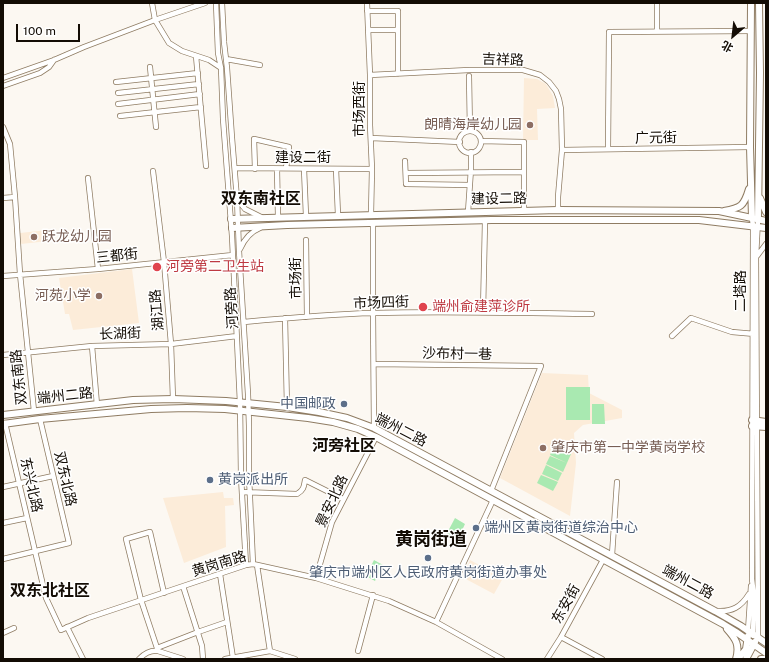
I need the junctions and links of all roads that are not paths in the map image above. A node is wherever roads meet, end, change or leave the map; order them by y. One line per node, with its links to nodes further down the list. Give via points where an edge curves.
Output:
1 (152, 3): 10 (street)
2 (205, 3): 10 (street)
3 (216, 3): 15 (street, 河旁路)
4 (222, 3): 17 (street, 河旁路)
5 (367, 3): 9 (street, 市场西街)
6 (657, 3): 13 (street)
7 (751, 3): 14 (main road)
8 (759, 3): 23 (main road)
9 (367, 11): 11 (street, 市场西街); 12 (street, via 398,10)
10 (155, 20): 16 (street, via 169,42 182,52); 18 (street)
11 (368, 30): 12 (street); 26 (street, 市场西街)
12 (398, 30): 25 (street)
13 (657, 31): 14 (street); 48 (street, via 609,32)
14 (751, 31): 47 (main road)
15 (218, 53): 19 (street); 22 (street, 河旁路)
16 (196, 56): 19 (street); 24 (street)
17 (226, 59): 20 (street); 53 (street, 河旁路)
18 (54, 60): 28 (street); 32 (street, via 40,73)
19 (209, 60): 22 (street)
20 (260, 65)
21 (150, 66): 29 (street)
22 (221, 68): 84 (street, 河旁路)
23 (763, 71): 67 (main road)
24 (198, 73): 29 (street); 31 (street)
25 (398, 74): 26 (street, 吉祥路); 49 (street, 吉祥路, via 523,70 540,75 556,90 559,99)
26 (370, 76): 44 (street, 市场西街)
27 (469, 76): 43 (street)
28 (3, 78)
29 (151, 78): 30 (street); 33 (street)
30 (116, 82)
31 (199, 84): 33 (street); 35 (street)
32 (3, 86)
33 (152, 89): 34 (street); 36 (street)
34 (118, 93)
35 (200, 94): 36 (street); 38 (street)
36 (153, 100): 37 (street); 39 (street)
37 (118, 104)
38 (201, 107): 39 (street); 52 (street)
39 (154, 112): 40 (street); 42 (street)
40 (120, 116)
41 (3, 127): 68 (street, 双东南路, via 10,144)
42 (156, 127)
43 (470, 131): 45 (street, via 477,133); 46 (street, via 464,133)
44 (371, 138): 46 (street); 59 (street, 市场西街)
45 (481, 141): 50 (street, via 480,147); 61 (street, via 524,142)
46 (460, 142): 50 (street, via 462,148)
47 (750, 147): 48 (street, 广元街); 65 (main road)
48 (608, 149): 49 (street, 广元街)
49 (562, 150): 72 (street, 吉祥路)
50 (471, 152): 63 (street)
51 (405, 161): 62 (street)
52 (206, 166)
53 (235, 168): 54 (street, 建设二街); 70 (street, 河旁路)
54 (255, 168): 55 (street, 建设二街); 56 (street, via 254,139 289,147)
55 (277, 168): 56 (street, 建设二街); 81 (street)
56 (286, 168): 57 (street, 建设二街)
57 (304, 169): 58 (street, 建设二街); 79 (street)
58 (336, 169): 59 (street, 建设二街); 78 (street)
59 (372, 169): 77 (street, 市场西街)
60 (153, 171): 100 (street, 湖江路)
61 (523, 172): 63 (street); 71 (street)
62 (406, 173): 63 (street); 66 (street, via 406,184)
63 (471, 173): 66 (street)
64 (88, 178): 101 (street)
65 (751, 184): 74 (main road, via 746,201 742,205 732,210); 83 (main road)
66 (470, 185): 75 (street)
67 (759, 195): 76 (main road); 83 (main road)
68 (15, 197): 69 (street); 102 (street, 双东南路)
69 (3, 198)
70 (237, 199): 80 (street, via 245,209); 85 (street, 河旁路)
71 (524, 210): 72 (main road, 建设二路); 75 (main road, 建设二路)
72 (558, 210): 73 (main road, 建设二路)
73 (700, 211): 74 (main road, 建设二路); 86 (main road)
74 (719, 211): 83 (main road, 建设二路)
75 (468, 212): 77 (main road, 建设二路)
76 (766, 212)
77 (371, 214): 78 (main road, 建设二路)
78 (338, 215): 79 (main road, 建设二路)
79 (306, 216): 82 (main road, 建设二路)
80 (262, 217): 81 (main road, 建设二路); 85 (main road, 建设二路)
81 (278, 217): 82 (main road, 建设二路)
82 (286, 217): 90 (main road)
83 (755, 218): 88 (main road, 建设二路); 91 (street)
84 (231, 219): 85 (main road, 建设二路); 93 (street, 河旁路)
85 (238, 219): 93 (street, 河旁路)
86 (699, 220): 87 (main road, 建设二路); 91 (main road, 建设二路)
87 (485, 221): 89 (main road, 建设二路); 104 (street)
88 (766, 221)
89 (373, 223): 90 (main road, 建设二路); 105 (street)
90 (287, 225): 92 (main road, 建设二路)
91 (756, 226): 94 (main road, 建设二路); 99 (street, 二塔路); 110 (street, 二塔路)
92 (264, 227): 93 (main road, 建设二路); 97 (street, via 256,229)
93 (235, 228): 97 (street, 河旁路); 98 (street, 河旁路)
94 (766, 228)
95 (306, 240): 107 (street, 市场街)
96 (766, 244): 99 (street)
97 (239, 251): 109 (street, 河旁路)
98 (233, 255): 100 (street, 三都街); 111 (street, 河旁路)
99 (756, 257): 110 (street, 二塔路)
100 (164, 262): 101 (street, 三都街); 113 (street, 湖江路)
101 (98, 269): 102 (street, 三都街)
102 (20, 274): 103 (street, 三都街); 115 (street, 双东南路)
103 (3, 276)
104 (483, 312): 105 (street, 市场四街); 106 (street, 市场四街)
105 (372, 313): 107 (street, 市场四街); 117 (street)
106 (592, 314)
107 (307, 317): 108 (street, 市场四街)
108 (285, 318): 109 (street, 市场四街); 124 (street)
109 (244, 322): 122 (street, 河旁路)
110 (755, 334): 112 (street, via 732,332 691,318); 133 (street, 二塔路)
111 (237, 336): 113 (street, 长湖街); 120 (street, 河旁路)
112 (672, 336)
113 (171, 344): 114 (street, 长湖街); 118 (street, 湖江路)
114 (92, 346): 115 (street, 长湖街); 121 (street)
115 (28, 353): 116 (street, 长湖街); 126 (street, 双东南路)
116 (3, 355)
117 (374, 364): 136 (street); 142 (street, 沙布村一巷, via 541,366)
118 (173, 399): 119 (main road, 端州二路); 121 (main road, 端州二路)
119 (226, 401): 120 (main road, 端州二路); 125 (main road)
120 (240, 403): 122 (main road, 端州二路); 127 (street, 河旁路)
121 (97, 404): 126 (main road, 端州二路)
122 (248, 404): 123 (main road, 端州二路); 128 (street, 河旁路)
123 (274, 406): 124 (main road, 端州二路); 130 (main road)
124 (287, 407): 136 (main road, 端州二路, via 347,418)
125 (225, 409): 127 (main road, 端州二路); 131 (main road, 端州二路, via 151,409)
126 (34, 411): 129 (main road, 端州二路)
127 (240, 411): 128 (main road, 端州二路); 143 (street, 河旁路)
128 (249, 412): 130 (main road, 端州二路); 144 (street, 河旁路)
129 (3, 415)
130 (273, 415): 137 (main road, 端州二路, via 333,422)
131 (40, 419): 134 (main road, 端州二路); 138 (street, 双东北路)
132 (766, 422): 133 (main road)
133 (754, 423): 135 (main road); 157 (street, 二塔路); 173 (street, 二塔路)
134 (4, 424): 140 (street, 东兴北路)
135 (766, 427)
136 (374, 428): 142 (main road, 端州二路)
137 (376, 437): 145 (street, 景安北路); 146 (main road, 端州二路)
138 (53, 476): 140 (street); 149 (street, 双东北路, via 69,543)
139 (617, 482): 150 (street)
140 (20, 483): 141 (street); 147 (street, 东兴北路)
141 (3, 487)
142 (491, 491): 150 (main road, 端州二路)
143 (242, 492): 144 (street); 154 (street, 河旁路)
144 (250, 492): 145 (street, via 297,494 303,490 304,480); 153 (street, 河旁路)
145 (343, 499): 156 (street, 景安北路, via 332,522)
146 (493, 500): 152 (main road, 端州二路); 167 (street)
147 (27, 518): 148 (street); 149 (street, 东兴北路)
148 (3, 524)
149 (35, 551): 151 (street); 169 (street, via 46,598 61,630)
150 (612, 556): 159 (main road, 端州二路)
151 (3, 559)
152 (604, 560): 163 (main road, 端州二路); 174 (street, 东安街)
153 (255, 564): 154 (street, 黄岗南路); 156 (street, 黄岗南路); 179 (street, 河旁路)
154 (246, 565): 155 (street, 黄岗南路)
155 (220, 574): 158 (street, 黄岗南路); 166 (street)
156 (316, 578): 162 (street, 黄岗南路)
157 (752, 579): 161 (street, 二塔路); 173 (street, 二塔路)
158 (183, 586): 160 (street, 黄岗南路); 171 (street)
159 (672, 588): 163 (main road); 165 (main road, 端州二路)
160 (164, 593): 164 (street, 黄岗南路); 164 (street, via 150,532 126,540)
161 (750, 593): 165 (street, via 737,607 724,612); 173 (street, 二塔路)
162 (373, 595): 167 (street, 黄岗南路); 180 (street)
163 (669, 595): 168 (main road, 端州二路)
164 (142, 600): 169 (street, 黄岗南路); 178 (street)
165 (715, 611): 173 (main road, 端州二路)
166 (227, 622): 171 (street); 182 (street)
167 (436, 622): 189 (street, 黄岗南路)
168 (723, 624): 175 (main road, 端州二路); 192 (main road, via 736,639)
169 (67, 627): 183 (street)
170 (14, 628): 172 (street)
171 (198, 632): 178 (street); 186 (street)
172 (3, 633)
173 (753, 634): 175 (main road); 176 (main road, 端州二路); 177 (main road)
174 (561, 636): 190 (street, 东安街); 191 (street)
175 (747, 640): 177 (main road, 端州二路); 192 (main road, via 746,649)
176 (766, 643)
177 (754, 645): 181 (main road, 端州二路); 193 (main road)
178 (157, 649): 184 (street); 185 (street)
179 (270, 651): 182 (street); 188 (street)
180 (358, 651)
181 (766, 653)
182 (233, 658): 187 (street)
183 (83, 659)
184 (139, 659)
185 (183, 659)
186 (203, 659)
187 (225, 659)
188 (295, 659)
189 (502, 659)
190 (547, 659)
191 (602, 659)
192 (737, 659)
193 (746, 659)
194 (761, 659): 195 (main road)
195 (765, 659)

